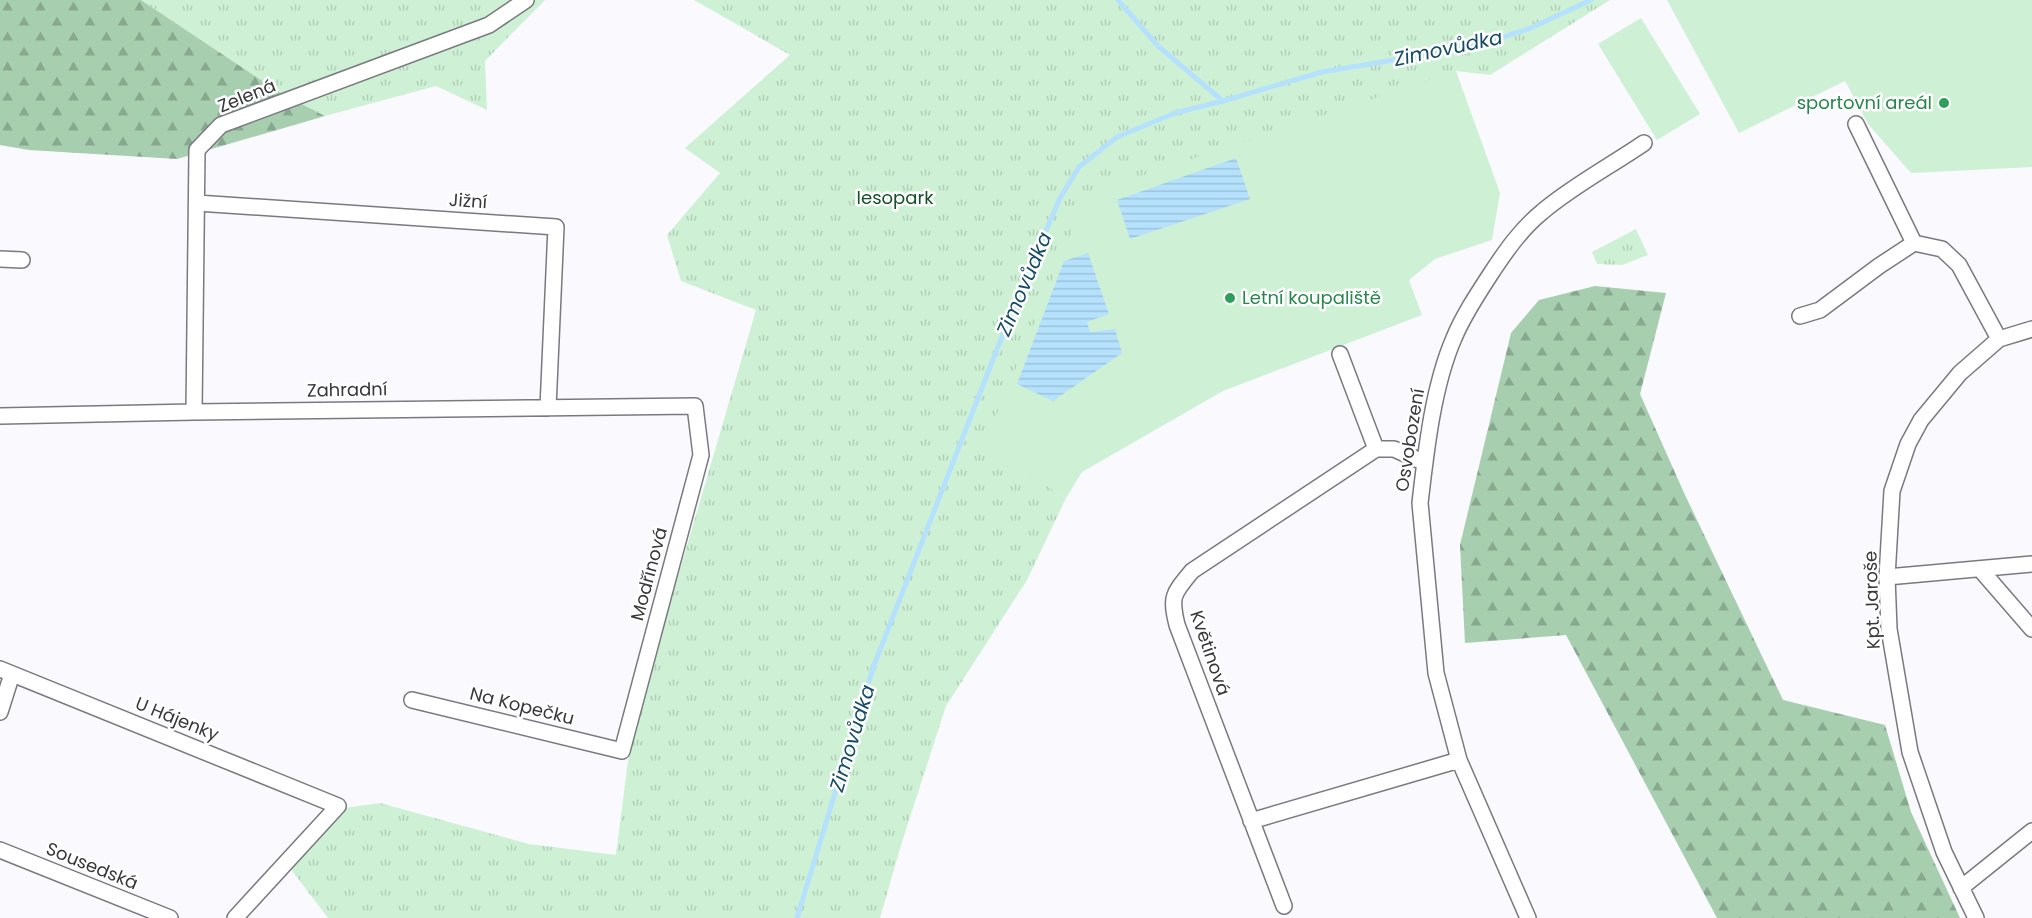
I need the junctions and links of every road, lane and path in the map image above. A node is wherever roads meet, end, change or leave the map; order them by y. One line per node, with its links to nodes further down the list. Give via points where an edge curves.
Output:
1 (526, 0): 4 (street, Zelená, via 489,25 221,125 197,150)
2 (1856, 124): 5 (street)
3 (1644, 143): 17 (street, Osvobození, via 1542,212 1504,253 1454,338 1438,388)
4 (196, 202): 13 (street, Jižní, via 556,227); 14 (street, Zelená)
5 (1914, 243): 8 (street, via 1820,310); 10 (street, via 1942,249 1959,265)
6 (0, 259): 7 (street)
7 (22, 260)
8 (1800, 316)
9 (2032, 329): 10 (street, Kpt. Jaroše)
10 (2000, 339): 20 (street, Kpt. Jaroše, via 1960,373 1921,420 1908,444 1892,491)
11 (1340, 354): 16 (street)
12 (695, 406): 13 (street, Zahradní); 25 (street, Modřínová, via 701,455)
13 (548, 408): 14 (street, Zahradní)
14 (194, 412): 15 (street, Zahradní)
15 (0, 416)
16 (1376, 448): 17 (street, via 1394,449); 27 (street, Květinová, via 1192,571 1177,589 1172,604 1177,626)
17 (1425, 464): 26 (street, Osvobození, via 1420,503 1436,673)
18 (2032, 564): 19 (street)
19 (1980, 569): 20 (street); 21 (street)
20 (1887, 577): 30 (street, Kpt. Jaroše, via 1889,629 1910,752 1944,852)
21 (2032, 629)
22 (6, 671): 24 (street); 33 (street, U Hájenky, via 338,806)
23 (412, 700): 25 (street, Na Kopečku)
24 (0, 712)
25 (622, 751)
26 (1459, 760): 27 (street); 34 (street, Osvobození)
27 (1251, 821): 31 (street, Květinová)
28 (2032, 831): 30 (street)
29 (0, 850): 32 (street, Sousedská)
30 (1961, 888): 35 (street, Kpt. Jaroše)
31 (1284, 906)
32 (171, 918)
33 (235, 918)
34 (1528, 918)
35 (1976, 918)

